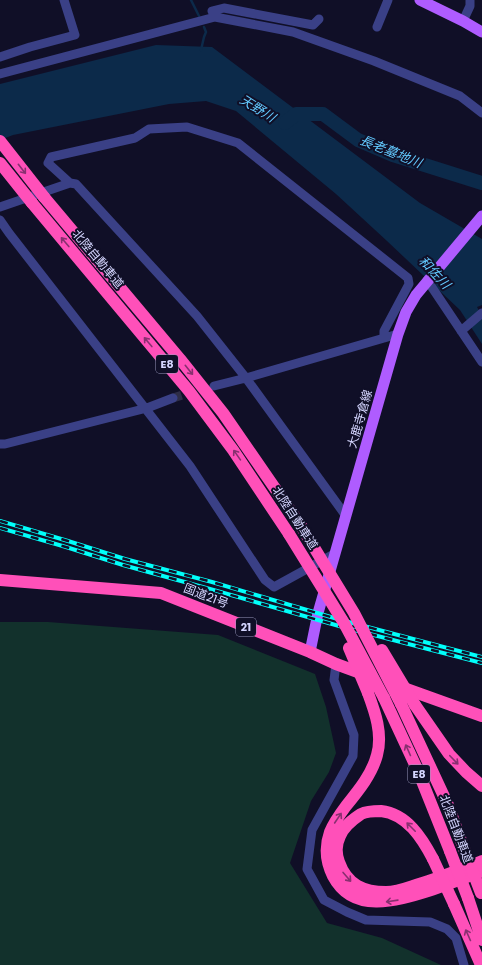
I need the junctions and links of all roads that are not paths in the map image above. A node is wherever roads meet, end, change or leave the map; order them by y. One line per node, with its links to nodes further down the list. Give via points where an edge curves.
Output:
1 (64, 0): 10 (street, via 75,36)
2 (388, 0): 8 (street)
3 (420, 0): 7 (main road)
4 (470, 0): 7 (street)
5 (215, 17): 6 (street, via 212,11 224,8 313,25); 11 (street); 12 (street, via 293,32 374,61 460,96)
6 (319, 18)
7 (463, 21): 9 (main road)
8 (377, 27)
9 (482, 32)
10 (0, 57)
11 (0, 74)
12 (482, 113)
13 (0, 141): 35 (highway, 北陸自動車道 / E8, one-way to 35, bridge, via 223,413)
14 (0, 163): 33 (highway, 北陸自動車道 / E8, one-way to 14, bridge, via 251,476 189,392)
15 (70, 183): 16 (street); 25 (street, via 48,163 51,157 135,138 149,129 187,127 238,143 408,278 409,284 384,331); 27 (street, via 76,184 192,310)
16 (0, 207)
17 (479, 219): 21 (main road, 大鹿寺倉線)
18 (0, 220): 19 (street)
19 (9, 233): 20 (street); 30 (street)
20 (0, 237)
21 (429, 278): 23 (street); 24 (main road, 大鹿寺倉線, via 406,312)
22 (482, 313): 23 (street)
23 (463, 329): 26 (street)
24 (398, 334): 25 (street); 32 (main road, 大鹿寺倉線)
25 (384, 338): 27 (street)
26 (482, 362)
27 (246, 378): 28 (street); 32 (street)
28 (214, 386)
29 (173, 398): 30 (street)
30 (147, 408): 31 (street); 34 (street, via 190,466 265,580 274,587)
31 (0, 444)
32 (346, 516): 34 (main road, 大鹿寺倉線)
33 (288, 535): 42 (highway, one-way to 33, bridge, via 390,902 372,902 357,898 336,882 327,858 330,832 368,778 378,754 378,728 368,693 336,622); 44 (highway, 北陸自動車道 / E8, one-way to 33, bridge, via 450,850 418,771 384,698 344,623)
34 (334, 554): 37 (main road, 大鹿寺倉線)
35 (326, 566): 40 (highway, one-way to 40, bridge, via 449,754); 43 (highway, 北陸自動車道 / E8, bridge, via 402,704 448,805)
36 (0, 580): 37 (highway, 国道21号 / 21, via 161,593)
37 (310, 652): 38 (highway, 国道21号 / 21)
38 (336, 664): 39 (highway, 国道21号 / 21); 45 (street, via 334,680 354,735 353,756 312,830 307,869 324,900 347,912 366,920 430,922 447,929 456,938)
39 (482, 716)
40 (482, 786)
41 (482, 861): 46 (highway, one-way to 41, bridge, via 454,904 433,859 419,835 407,823 387,812 364,812 345,826 337,848 342,870 350,881 361,888 373,891 403,889 432,880)
42 (482, 871)
43 (481, 895)
44 (482, 940)
45 (464, 965)
46 (481, 965)

